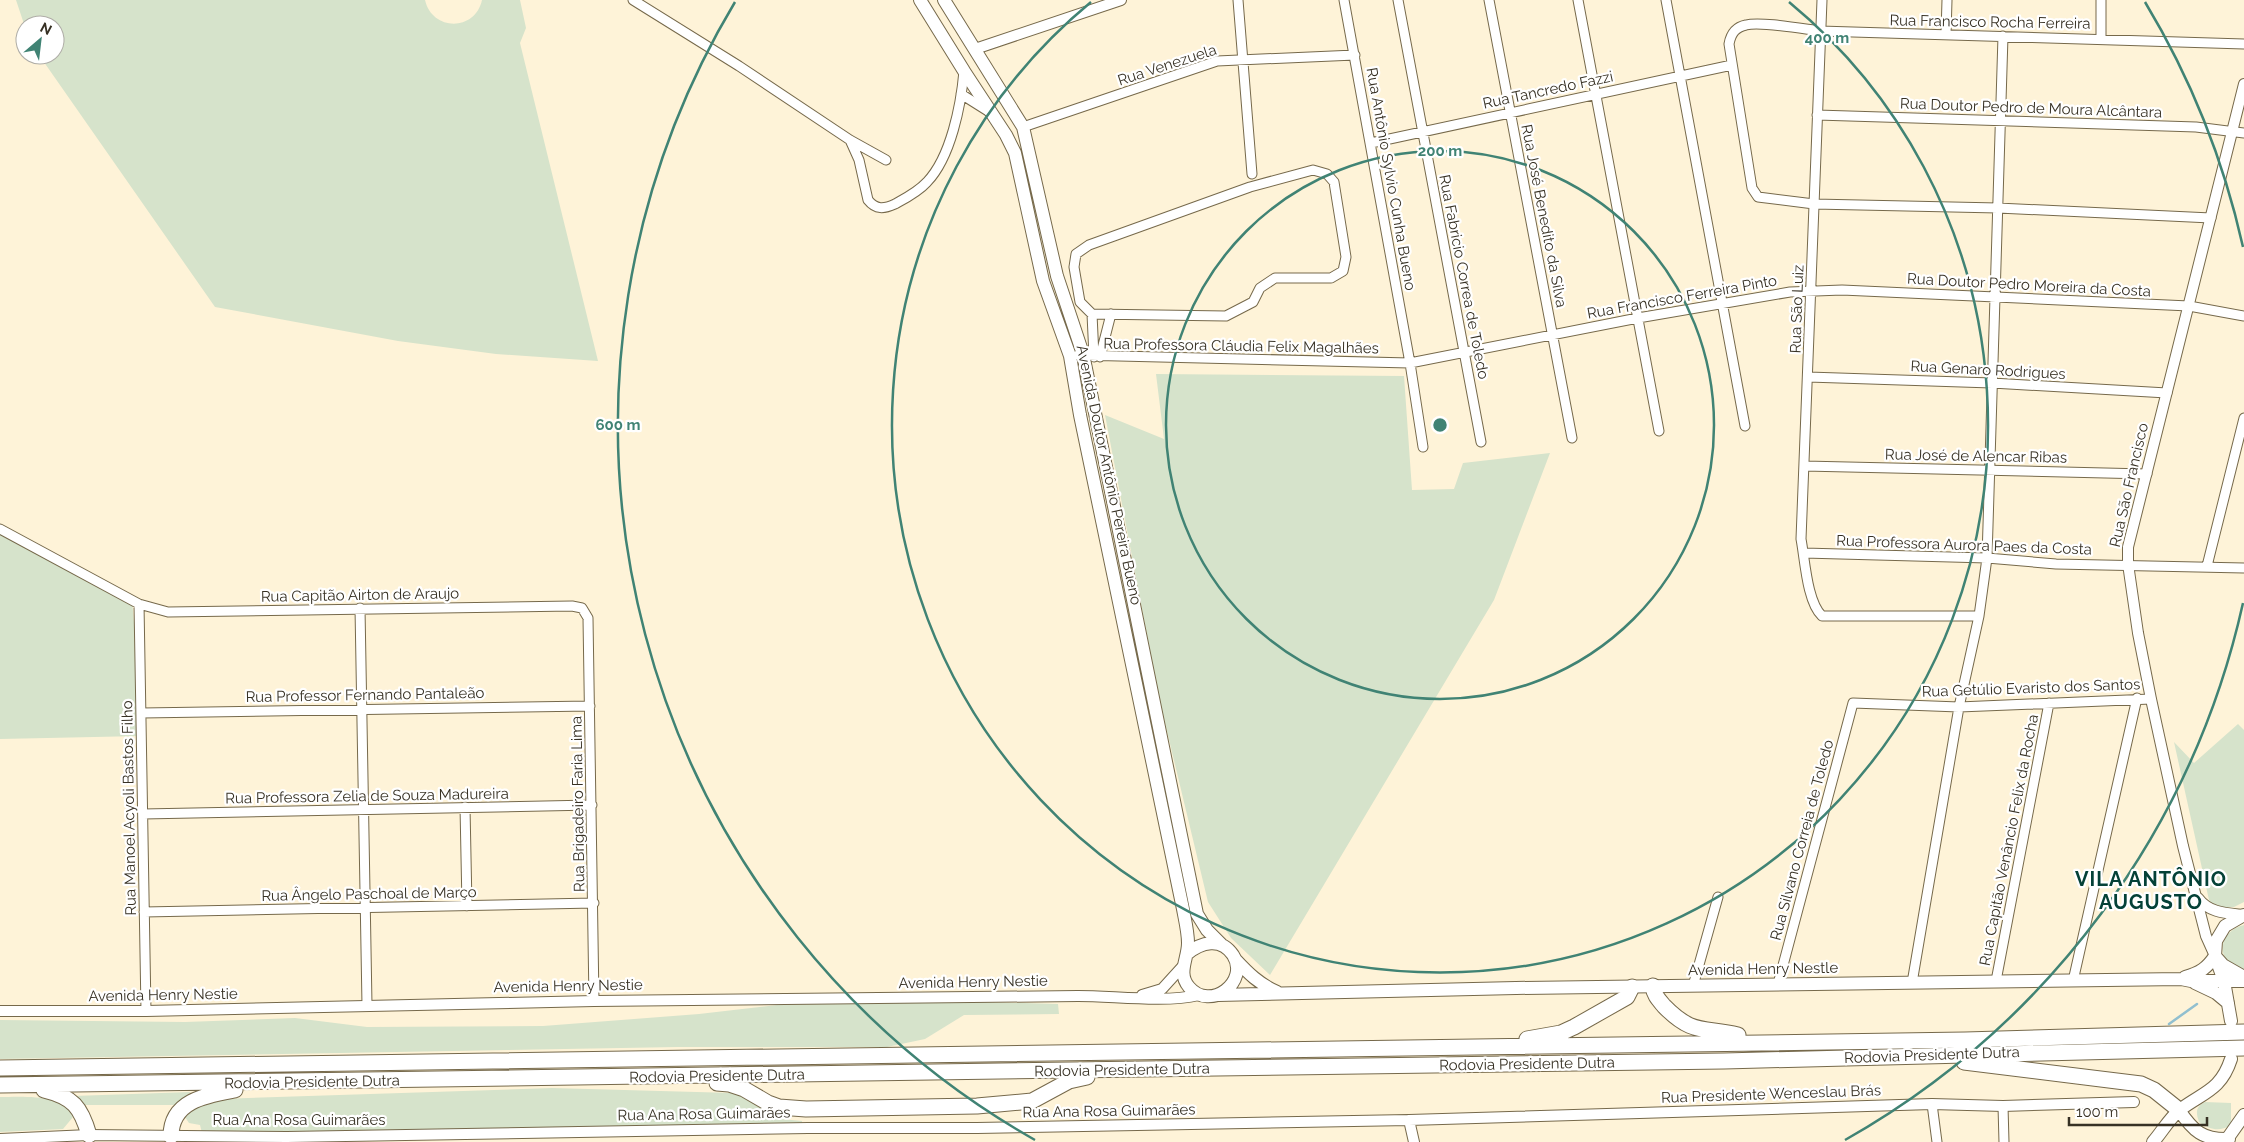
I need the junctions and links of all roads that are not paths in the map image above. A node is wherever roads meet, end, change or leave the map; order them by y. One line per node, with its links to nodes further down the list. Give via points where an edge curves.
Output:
1 (633, 0): 36 (street)
2 (920, 0): 22 (main road, Avenida Doutor Antônio Pereira Bueno)
3 (944, 0): 19 (main road, Avenida Doutor Antônio Pereira Bueno)
4 (1121, 0): 19 (street)
5 (1238, 0): 21 (street)
6 (1344, 0): 20 (street, Rua Antônio Sylvio Cunha Bueno)
7 (1398, 0): 34 (street, Rua Fabricio Correa de Toledo)
8 (1489, 0): 28 (street, Rua José Benedito da Silva)
9 (1578, 0): 27 (street)
10 (1666, 0): 24 (street)
11 (1822, 0): 14 (street, Rua São Luiz)
12 (1947, 0): 15 (street)
13 (2101, 0): 17 (street)
14 (1820, 31): 15 (street, Rua Francisco Rocha Ferreira); 23 (street, Rua Francisco Rocha Ferreira, via 1751,24 1736,29 1729,44); 30 (street, Rua São Luiz)
15 (1946, 34): 16 (street, Rua Francisco Rocha Ferreira)
16 (2003, 36): 17 (street, Rua Francisco Rocha Ferreira); 31 (street)
17 (2100, 38): 18 (street, Rua Francisco Rocha Ferreira)
18 (2244, 44)
19 (974, 48): 22 (main road, via 971,64); 22 (main road, via 958,43); 32 (main road, Avenida Doutor Antônio Pereira Bueno)
20 (1355, 55): 21 (street, Rua Venezuela); 37 (street, Rua Antônio Sylvio Cunha Bueno)
21 (1242, 59): 32 (street, Rua Venezuela, via 1217,61); 39 (street)
22 (958, 63): 26 (street); 29 (main road, Avenida Doutor Antônio Pereira Bueno)
23 (1732, 65): 24 (street, Rua Tancredo Fazzi); 40 (street, via 1752,188 1758,197)
24 (1680, 76): 27 (street, Rua Tancredo Fazzi); 45 (street)
25 (2244, 84): 33 (street, Rua São Francisco)
26 (961, 94): 29 (street); 36 (street, via 948,147 928,182 909,197 887,207 877,208 868,200 859,160)
27 (1596, 94): 28 (street, Rua Tancredo Fazzi); 50 (street)
28 (1510, 112): 34 (street, Rua Tancredo Fazzi); 51 (street, Rua José Benedito da Silva)
29 (992, 113): 32 (main road, via 1006,126); 53 (main road, Avenida Doutor Antônio Pereira Bueno, via 1015,153 1043,281)
30 (1818, 115): 31 (street, Rua Doutor Pedro de Moura Alcântara); 40 (street, Rua São Luiz)
31 (2001, 120): 33 (street, Rua Doutor Pedro de Moura Alcântara); 41 (street)
32 (1023, 127): 53 (main road, Avenida Doutor Antônio Pereira Bueno, via 1052,260)
33 (2232, 131): 35 (street, Rua Doutor Pedro de Moura Alcântara); 42 (street, Rua São Francisco)
34 (1422, 132): 37 (street, Rua Tancredo Fazzi); 52 (street, Rua Fabricio Correa de Toledo)
35 (2244, 133)
36 (850, 140): 38 (street)
37 (1371, 143): 54 (street, Rua Antônio Sylvio Cunha Bueno)
38 (886, 160)
39 (1252, 174)
40 (1814, 204): 41 (street); 43 (street, Rua São Luiz)
41 (1998, 208): 42 (street); 44 (street)
42 (2211, 218): 46 (street, Rua São Francisco)
43 (1812, 291): 44 (street, Rua Doutor Pedro Moreira da Costa); 45 (street, Rua Francisco Ferreira Pinto); 55 (street, Rua São Luiz)
44 (1995, 296): 46 (street, Rua Doutor Pedro Moreira da Costa); 56 (street)
45 (1722, 304): 50 (street, Rua Francisco Ferreira Pinto); 59 (street)
46 (2189, 306): 49 (street, Rua Doutor Pedro Moreira da Costa); 57 (street, Rua São Francisco)
47 (1092, 314): 48 (street); 48 (street, via 1080,302 1074,267 1076,254 1088,245 1250,187 1313,170 1327,174 1334,182 1346,258 1343,271 1331,278 1275,278 1260,288 1254,302 1226,316); 53 (street)
48 (1111, 314): 53 (street)
49 (2244, 316)
50 (1638, 318): 51 (street, Rua Francisco Ferreira Pinto); 60 (street)
51 (1552, 335): 52 (street, Rua Francisco Ferreira Pinto); 61 (street, Rua José Benedito da Silva)
52 (1464, 353): 54 (street, Rua Francisco Ferreira Pinto); 62 (street, Rua Fabricio Correa de Toledo)
53 (1087, 356): 54 (street, Rua Professora Cláudia Felix Magalhães); 96 (main road, Avenida Doutor Antônio Pereira Bueno, via 1197,914); 97 (main road, Avenida Doutor Antônio Pereira Bueno, via 1080,415 1183,909)
54 (1410, 363): 63 (street, Rua Antônio Sylvio Cunha Bueno)
55 (1808, 377): 56 (street, Rua Genaro Rodrigues); 64 (street, Rua São Luiz)
56 (1992, 383): 57 (street, Rua Genaro Rodrigues); 65 (street)
57 (2167, 393): 66 (street, Rua São Francisco)
58 (2244, 418): 71 (street)
59 (1745, 426)
60 (1659, 431)
61 (1572, 438)
62 (1481, 442)
63 (1423, 447)
64 (1804, 466): 65 (street, Rua José de Alencar Ribas); 68 (street, Rua São Luiz, via 1801,539)
65 (1990, 470): 66 (street, Rua José de Alencar Ribas); 69 (street)
66 (2147, 474): 70 (street, Rua São Francisco, via 2128,547)
67 (0, 529): 73 (street, Rua Capitão Airton de Araujo)
68 (1804, 553): 69 (street, Rua Professora Aurora Paes da Costa); 76 (street, Rua São Luiz, via 1810,591 1816,610 1822,616)
69 (1987, 558): 70 (street, Rua Professora Aurora Paes da Costa, via 2056,564); 76 (street)
70 (2128, 564): 71 (street, Rua Professora Aurora Paes da Costa); 78 (street, Rua São Francisco)
71 (2207, 566): 72 (street, Rua Professora Aurora Paes da Costa)
72 (2244, 568)
73 (139, 604): 74 (street, Rua Capitão Airton de Araujo, via 168,612); 84 (street, Rua Manoel Acyoli Bastos Filho)
74 (360, 608): 75 (street, Rua Capitão Airton de Araujo); 83 (street)
75 (582, 608): 81 (street, Rua Brigadeiro Faria Lima, via 588,618)
76 (1979, 616): 82 (street)
77 (2137, 698): 78 (street, Rua Getúlio Evaristo dos Santos); 80 (street, Rua Getúlio Evaristo dos Santos); 103 (street)
78 (2151, 698): 90 (street, Rua São Francisco)
79 (1852, 703): 82 (street, Rua Getúlio Evaristo dos Santos); 107 (street, Rua Silvano Correia de Toledo)
80 (2049, 703): 82 (street, Rua Getúlio Evaristo dos Santos); 105 (street, Rua Capitão Venâncio Felix da Rocha)
81 (590, 706): 83 (street, Rua Professor Fernando Pantaleão); 85 (street, Rua Brigadeiro Faria Lima)
82 (1959, 706): 106 (street)
83 (362, 709): 84 (street, Rua Professor Fernando Pantaleão); 87 (street)
84 (142, 713): 88 (street, Rua Manoel Acyoli Bastos Filho)
85 (592, 805): 86 (street, Rua Professora Zelia de Souza Madureira); 91 (street, Rua Brigadeiro Faria Lima)
86 (465, 807): 87 (street, Rua Professora Zelia de Souza Madureira); 92 (street)
87 (364, 809): 88 (street, Rua Professora Zelia de Souza Madureira); 93 (street)
88 (142, 814): 94 (street, Rua Manoel Acyoli Bastos Filho)
89 (1718, 897): 109 (street)
90 (2197, 897): 95 (street, via 2211,909); 98 (street, Rua São Francisco, via 2206,936)
91 (594, 903): 92 (street, Rua Ângelo Paschoal de Março); 115 (street, Rua Brigadeiro Faria Lima)
92 (467, 906): 93 (street, Rua Ângelo Paschoal de Março)
93 (365, 908): 94 (street, Rua Ângelo Paschoal de Março); 117 (street)
94 (144, 912): 119 (street, Rua Manoel Acyoli Bastos Filho)
95 (2244, 915): 98 (main road, via 2225,926 2220,933)
96 (1222, 945): 97 (main road, via 1210,942 1197,945); 99 (main road)
97 (1187, 954): 100 (main road)
98 (2215, 956): 101 (main road); 102 (main road, via 2200,973); 104 (main road)
99 (1235, 959): 111 (main road, via 1258,981); 113 (main road, via 1235,981)
100 (1182, 967): 112 (main road, via 1190,988); 114 (street, via 1162,989)
101 (2244, 979): 104 (main road, Avenida Henry Nestle)
102 (2186, 980): 103 (main road, Avenida Henry Nestle); 104 (main road, Avenida Henry Nestle); 116 (main road, via 2204,985)
103 (2073, 981): 105 (main road, Avenida Henry Nestle)
104 (2224, 981): 116 (main road)
105 (1996, 982): 106 (main road, Avenida Henry Nestle)
106 (1912, 983): 107 (main road, Avenida Henry Nestle)
107 (1778, 984): 109 (main road, Avenida Henry Nestle)
108 (1653, 986): 109 (main road, Avenida Henry Nestle); 110 (main road, Avenida Henry Nestle); 122 (highway, via 1656,997 1689,1026)
109 (1694, 986)
110 (1632, 987): 111 (main road, Avenida Henry Nestle); 123 (highway, via 1627,997 1615,1005 1561,1033)
111 (1282, 994): 113 (main road, Avenida Henry Nestle)
112 (1199, 995): 113 (main road); 114 (street, Avenida Henry Nestie)
113 (1218, 995)
114 (1136, 997): 115 (street, Avenida Henry Nestie)
115 (594, 1001): 117 (street, Avenida Henry Nestie)
116 (2228, 1003): 120 (main road)
117 (367, 1005): 119 (street, Avenida Henry Nestie)
118 (0, 1011): 119 (street, Avenida Henry Nestie)
119 (146, 1012)
120 (2231, 1021)
121 (2244, 1032): 122 (highway, Rodovia Presidente Dutra)
122 (1760, 1042): 123 (highway, Rodovia Presidente Dutra)
123 (1484, 1047): 127 (highway, Rodovia Presidente Dutra)
124 (2244, 1048): 125 (highway, Rodovia Presidente Dutra)
125 (1923, 1056): 128 (highway, Rodovia Presidente Dutra); 135 (highway, via 2141,1084)
126 (2231, 1060): 135 (main road, via 2215,1088)
127 (0, 1068)
128 (1120, 1070): 129 (highway, Rodovia Presidente Dutra); 129 (highway, via 1069,1080 1032,1101 977,1106 825,1109 779,1107 730,1084)
129 (648, 1076): 130 (highway, Rodovia Presidente Dutra)
130 (281, 1083): 131 (highway, Rodovia Presidente Dutra); 139 (highway, via 201,1096 174,1120)
131 (0, 1086): 138 (highway, via 60,1094 79,1108)
132 (2134, 1102): 134 (street, Rua Presidente Wenceslau Brás)
133 (1932, 1104): 134 (street, Rua Presidente Wenceslau Brás); 137 (street, Rua Presidente Wenceslau Brás); 143 (street)
134 (2003, 1106): 144 (street)
135 (2179, 1110): 141 (main road, via 2186,1121 2204,1136); 145 (main road)
136 (2244, 1115): 141 (main road)
137 (1409, 1120): 139 (street, Rua Ana Rosa Guimarães); 142 (street)
138 (88, 1135): 139 (street, Rua Ana Rosa Guimarães); 140 (street, Rua Ana Rosa Guimarães)
139 (171, 1136)
140 (0, 1139)
141 (2227, 1140)
142 (1414, 1142)
143 (1937, 1142)
144 (2004, 1142)
145 (2153, 1142)

